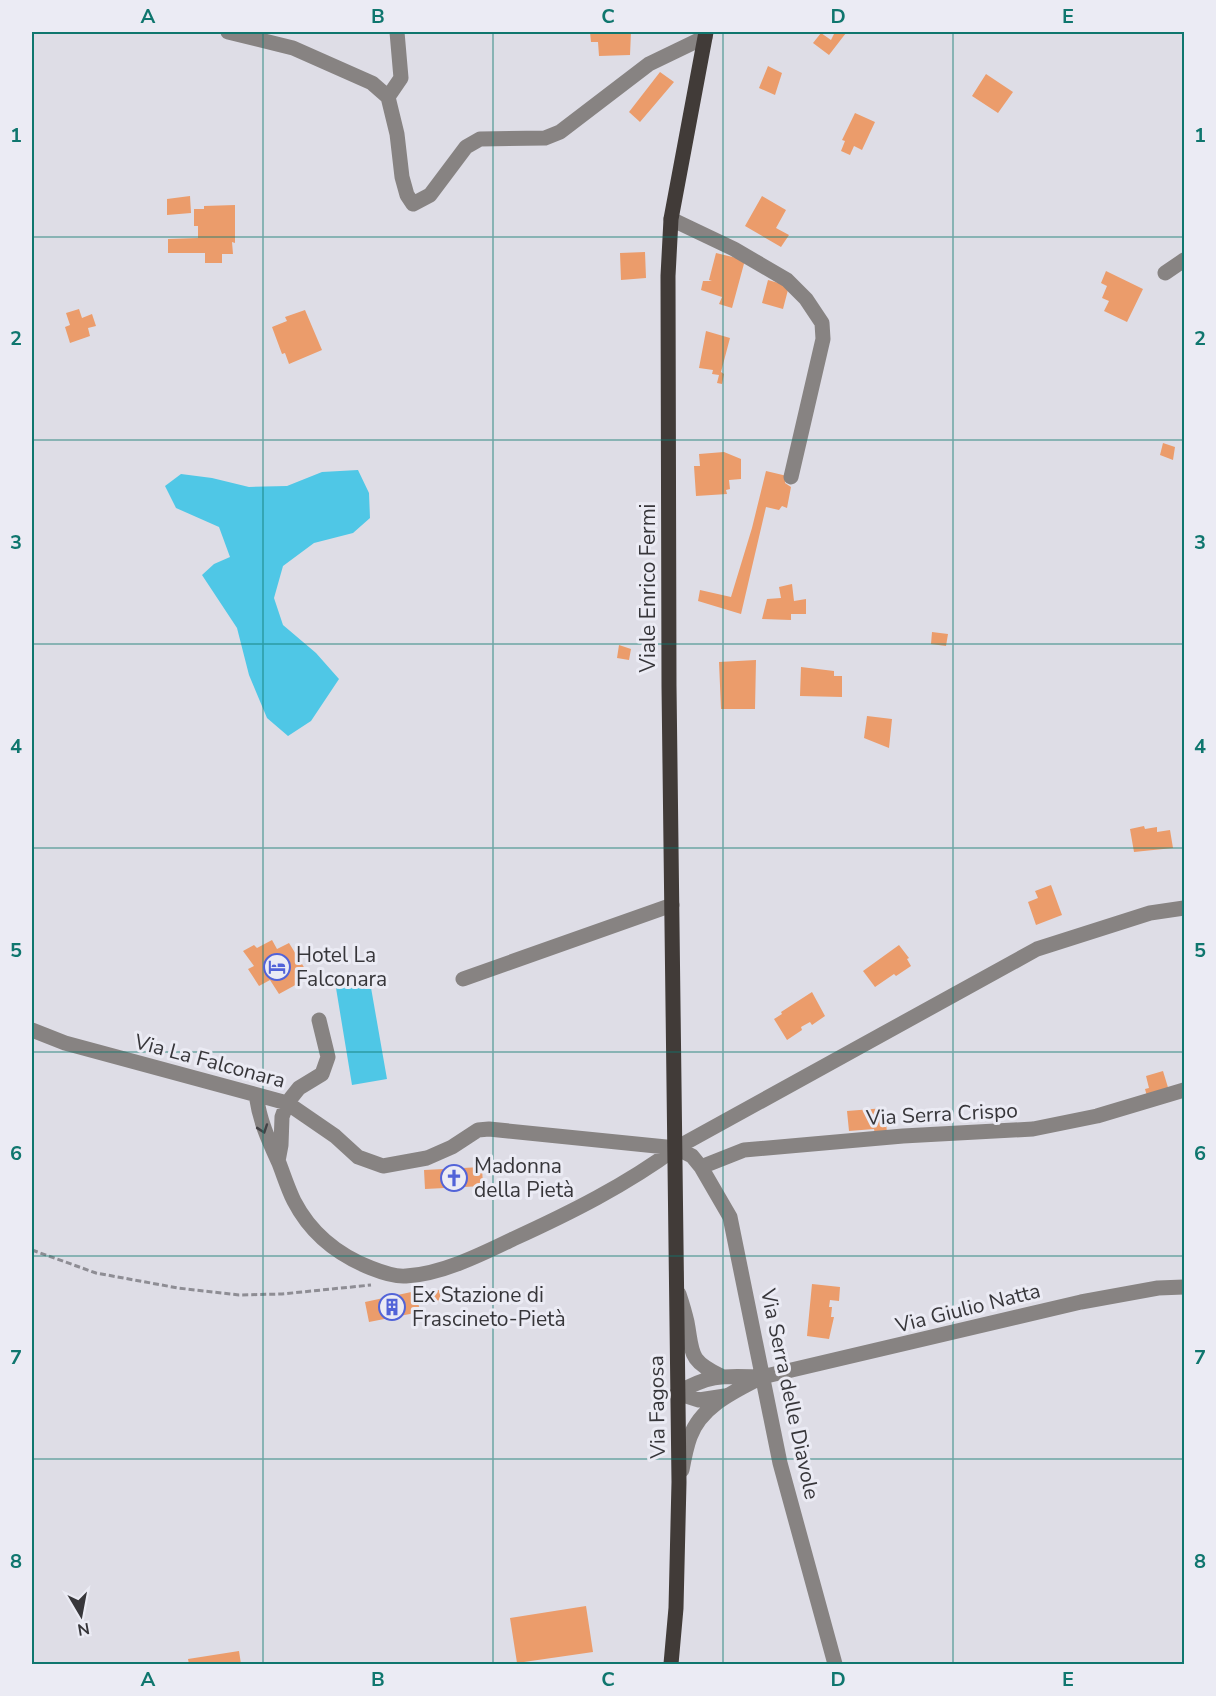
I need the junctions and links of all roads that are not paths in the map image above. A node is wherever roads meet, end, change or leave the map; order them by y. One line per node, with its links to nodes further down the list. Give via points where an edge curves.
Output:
1 (228, 32): 4 (street, via 293,48 372,83)
2 (397, 32): 4 (street, via 401,78)
3 (706, 34): 4 (street, via 649,64 560,132 545,138 480,140 466,147 430,195 413,204 402,177); 5 (main road, Viale Enrico Fermi)
4 (388, 97)
5 (672, 219): 8 (street, via 788,280 822,323 823,339); 9 (main road, Viale Enrico Fermi, via 668,299)
6 (1185, 260): 7 (street)
7 (1165, 273)
8 (791, 477)
9 (672, 905): 11 (street); 17 (main road, Viale Enrico Fermi)
10 (1185, 908): 17 (street, via 1150,913 1037,949)
11 (463, 979)
12 (319, 1020): 16 (street, via 328,1057 322,1074 299,1089)
13 (32, 1030): 15 (street, Via La Falconara, via 65,1043)
14 (1185, 1090): 19 (street, Via Serra Crispo, via 1097,1116 1033,1129 744,1150)
15 (256, 1095): 16 (street, Via La Falconara); 18 (street, one-way to 18, via 259,1117)
16 (287, 1103): 17 (street, Via La Falconara, via 358,1156 383,1166 427,1158 478,1130 489,1129); 18 (street)
17 (676, 1148): 18 (street, via 646,1170 562,1216 476,1256 405,1277 380,1272 330,1247 294,1202); 19 (street, Via Serra delle Diavole, via 692,1156); 21 (main road, Via Fagosa)
18 (278, 1161)
19 (701, 1167): 23 (street, Via Serra delle Diavole, via 730,1217)
20 (1185, 1287): 23 (street, Via Giulio Natta, via 1081,1302)
21 (678, 1290): 22 (street, via 690,1350 704,1368); 24 (main road, Via Fagosa)
22 (721, 1376): 23 (street); 24 (street, via 698,1382)
23 (762, 1377): 25 (street); 28 (street, Via Serra delle Diavole, via 780,1463)
24 (677, 1394): 25 (street, via 699,1400); 26 (main road, Via Fagosa)
25 (725, 1396): 26 (street, via 703,1416 690,1436)
26 (679, 1482): 27 (main road, Via Fagosa, via 676,1608)
27 (670, 1665)
28 (835, 1665)

